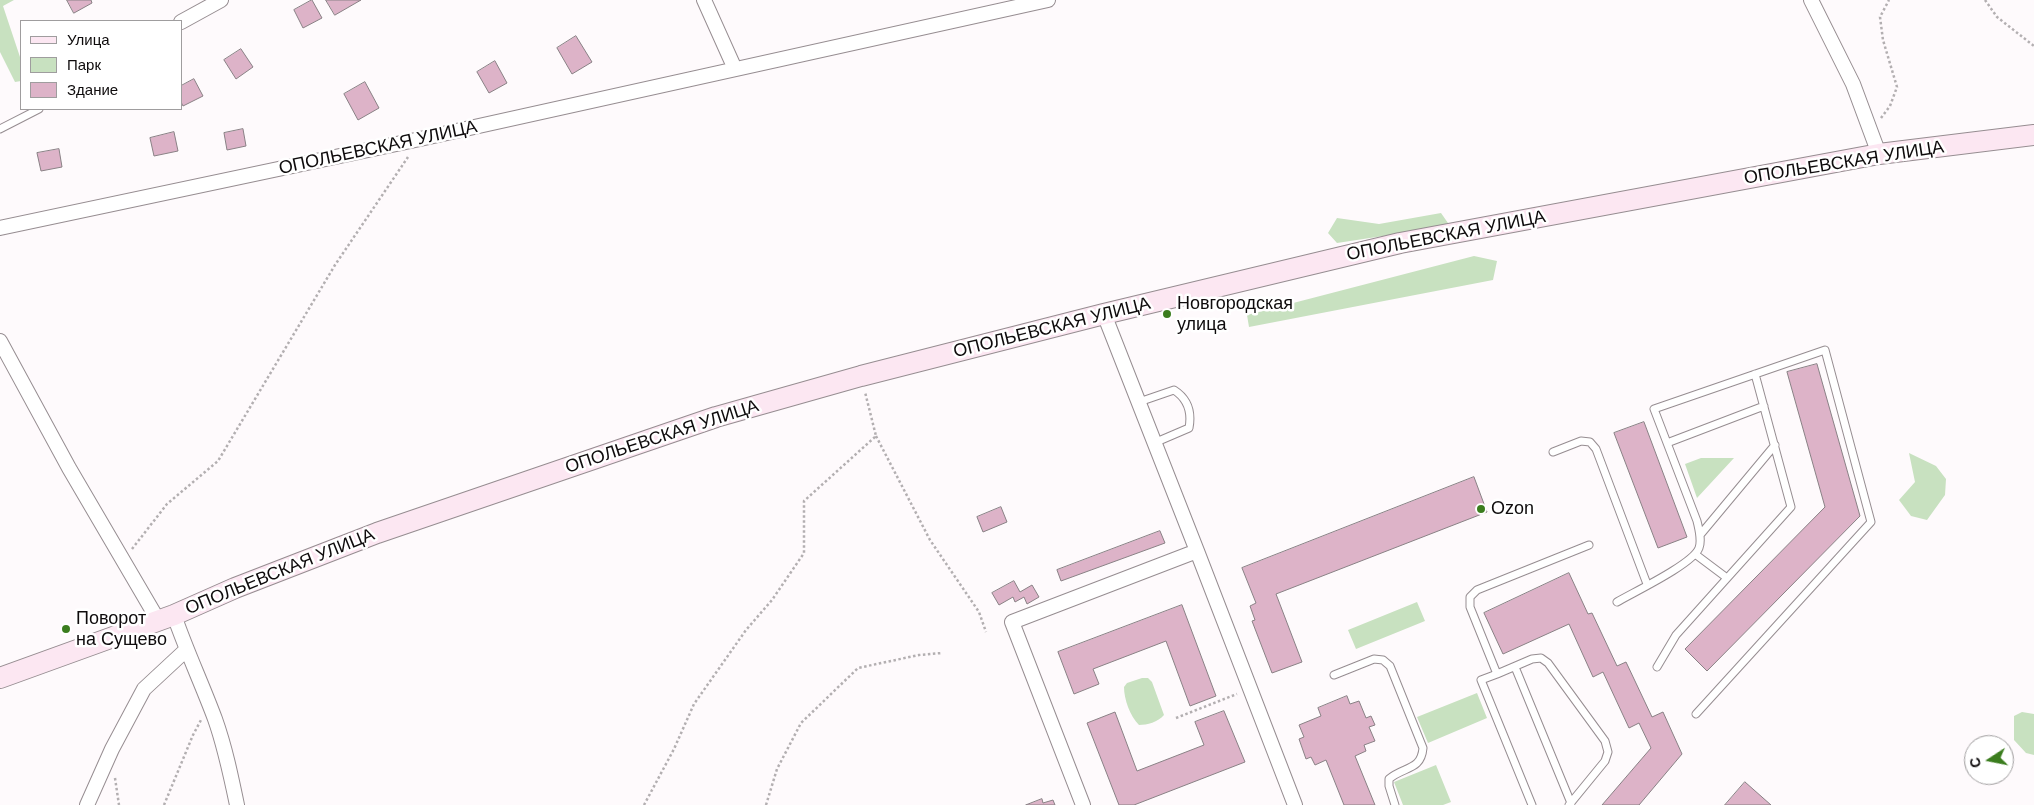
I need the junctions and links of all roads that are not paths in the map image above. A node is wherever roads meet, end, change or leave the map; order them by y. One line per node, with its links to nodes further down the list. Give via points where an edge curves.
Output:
1 (221, 0): 5 (street)
2 (704, 0): 6 (street)
3 (1048, 0): 6 (street, ОПОЛЬЕВСКАЯ УЛИЦА)
4 (1811, 0): 10 (street, via 1853,84)
5 (182, 21)
6 (735, 69): 11 (street, ОПОЛЬЕВСКАЯ УЛИЦА)
7 (37, 110): 8 (lane)
8 (0, 129)
9 (2034, 135): 10 (street, ОПОЛЬЕВСКАЯ УЛИЦА)
10 (1879, 154): 12 (street, ОПОЛЬЕВСКАЯ УЛИЦА, via 1400,243)
11 (0, 228)
12 (1104, 314): 15 (street); 28 (street, ОПОЛЬЕВСКАЯ УЛИЦА, via 716,417 377,533)
13 (0, 341): 28 (street, via 125,564)
14 (1755, 374): 16 (lane); 18 (lane, via 1654,409); 35 (lane, via 1825,350 1871,522)
15 (1139, 402): 17 (street); 17 (lane, via 1174,390 1182,395 1188,406 1189,428)
16 (1764, 406): 18 (lane); 19 (lane)
17 (1154, 443): 23 (street)
18 (1667, 443): 21 (lane)
19 (1774, 445): 21 (lane); 25 (lane, via 1791,507)
20 (1553, 452): 26 (lane, via 1581,441 1590,442 1596,448)
21 (1700, 535): 24 (lane)
22 (1589, 545): 32 (lane, via 1477,590 1470,597 1470,606)
23 (1197, 551): 39 (street, via 1012,622); 40 (street)
24 (1696, 554): 25 (lane); 26 (lane)
25 (1727, 578): 31 (lane, via 1676,635)
26 (1647, 584): 27 (lane)
27 (1617, 602)
28 (166, 617): 29 (street); 34 (street, ОПОЛЬЕВСКАЯ УЛИЦА)
29 (186, 650): 37 (street, via 144,689); 38 (street, via 228,762)
30 (1515, 666): 32 (lane); 36 (lane); 36 (lane, via 1541,658 1548,663 1605,741 1608,752 1605,761)
31 (1657, 667)
32 (1497, 674): 42 (lane, via 1481,680)
33 (1334, 675): 41 (lane, via 1374,659 1384,660 1390,666 1423,748 1418,764 1389,779)
34 (0, 678)
35 (1696, 714)
36 (1570, 804)
37 (87, 805)
38 (237, 805)
39 (1083, 805)
40 (1295, 805)
41 (1395, 805)
42 (1532, 805)

